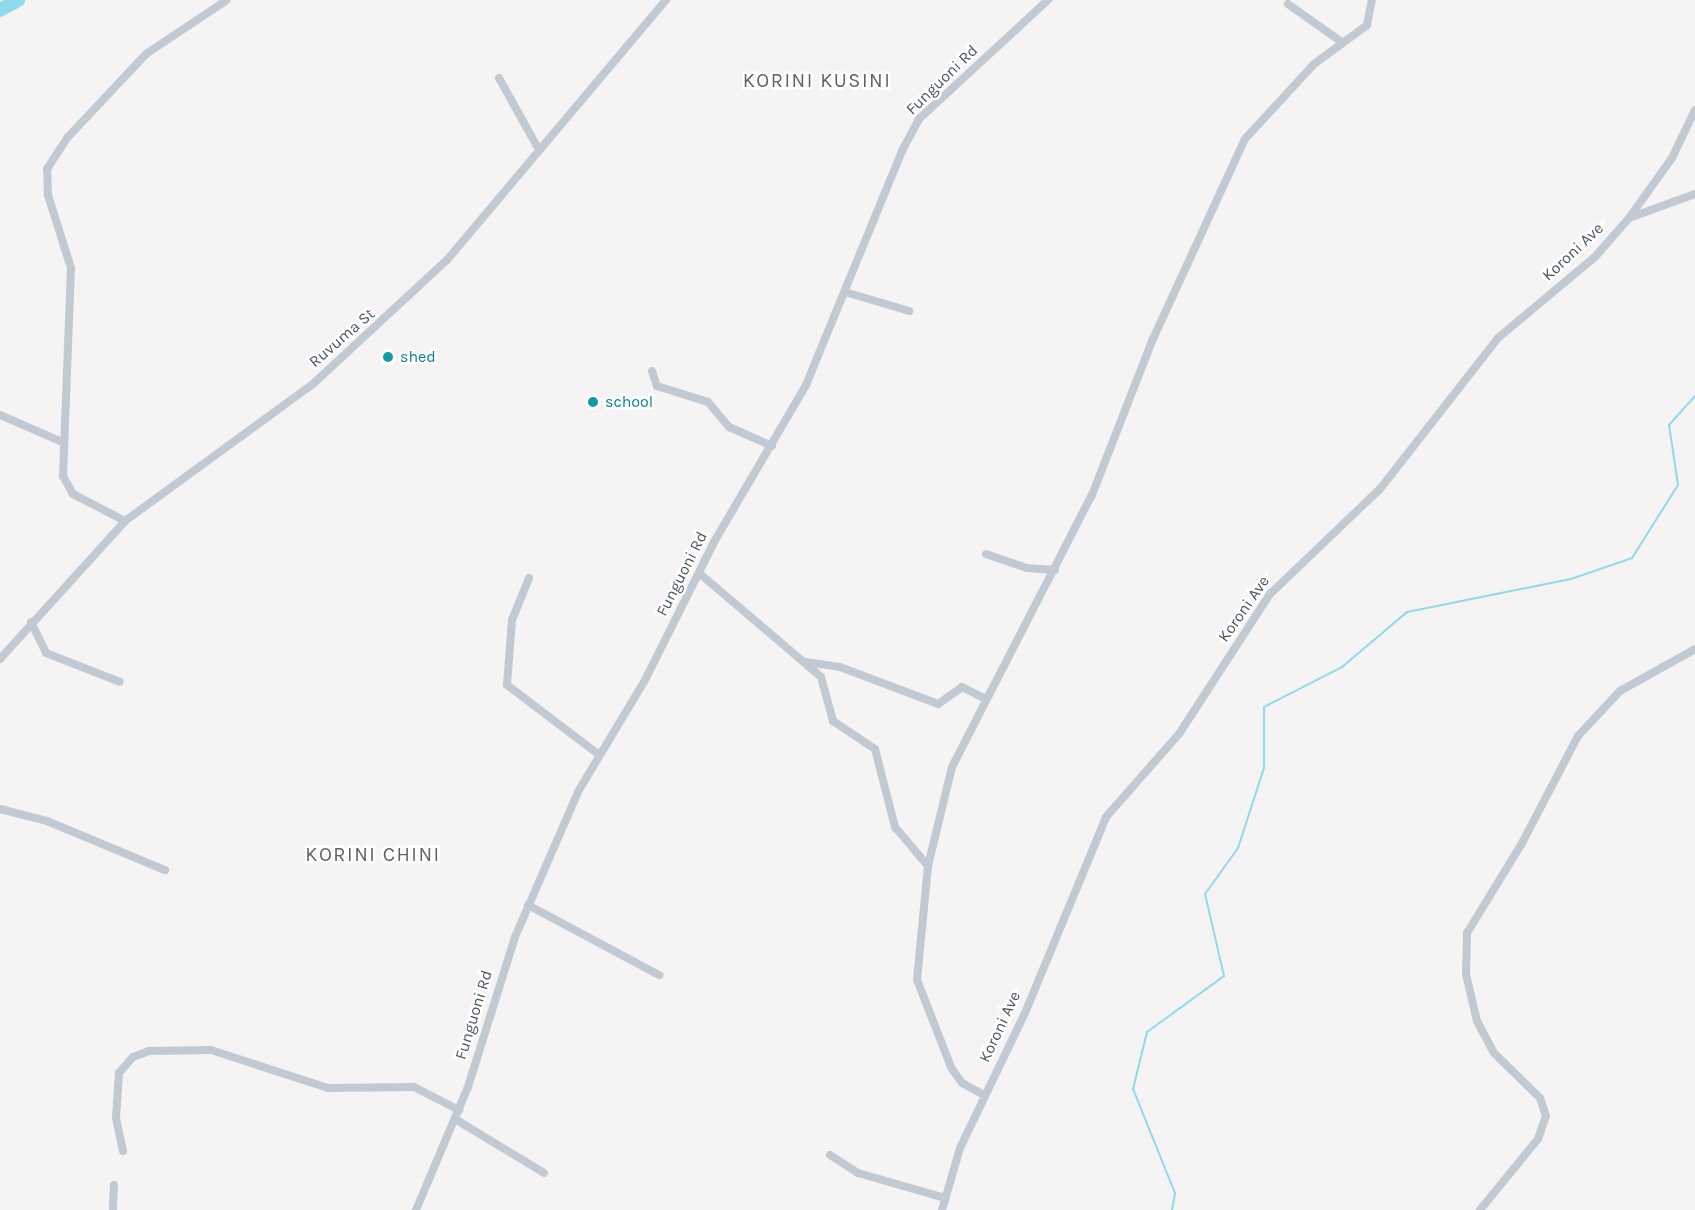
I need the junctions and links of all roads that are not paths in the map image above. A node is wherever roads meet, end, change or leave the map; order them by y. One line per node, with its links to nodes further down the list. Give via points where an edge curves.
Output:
1 (227, 0): 16 (street, via 146,54 68,137 47,169 48,195 71,268)
2 (666, 0): 9 (street, Ruvuma St)
3 (1048, 0): 12 (street, Funguoni Rd, via 919,120)
4 (1372, 0): 6 (street, via 1371,20)
5 (1288, 4): 6 (street)
6 (1343, 43): 20 (street, via 1314,64 1245,139)
7 (499, 78): 9 (street)
8 (1695, 110): 11 (street, Koroni Ave, via 1672,158)
9 (539, 150): 18 (street, Ruvuma St, via 470,234 395,311 305,389)
10 (1695, 194): 11 (street)
11 (1629, 218): 35 (street, Koroni Ave, via 1595,257 1484,353 1380,489 1289,572 1254,615 1179,734 1106,817 1025,1012)
12 (845, 292): 13 (street); 17 (street, Funguoni Rd, via 806,385)
13 (909, 310)
14 (652, 370): 17 (street, via 657,386 708,402 729,427)
15 (0, 415): 16 (street)
16 (62, 442): 18 (street, via 68,488)
17 (772, 446): 21 (street, Funguoni Rd)
18 (126, 521): 23 (street, Ruvuma St)
19 (986, 554): 20 (street, via 1027,568)
20 (1055, 570): 28 (street)
21 (699, 573): 26 (street); 29 (street, Funguoni Rd, via 645,682)
22 (529, 578): 29 (street, via 512,620 507,684)
23 (31, 622): 25 (street, Ruvuma St); 27 (street, via 46,653)
24 (1695, 649): 45 (street, via 1620,691 1578,736 1521,845 1467,933 1466,974 1477,1021 1494,1053 1537,1094 1546,1116 1538,1139)
25 (0, 659)
26 (805, 662): 28 (street, via 840,667 938,704 962,687); 31 (street, via 825,682 835,725 875,749 895,827)
27 (120, 682)
28 (984, 698): 31 (street, via 942,796)
29 (598, 754): 33 (street, Funguoni Rd)
30 (0, 809): 32 (street, via 47,821)
31 (928, 866): 35 (street, via 918,988 954,1072)
32 (165, 870)
33 (528, 905): 34 (street); 36 (street, Funguoni Rd)
34 (658, 975)
35 (984, 1095): 41 (street, Koroni Ave)
36 (457, 1114): 37 (street, via 414,1087 328,1088 211,1050 148,1050 127,1061 119,1073 116,1118); 39 (street); 43 (street, Funguoni Rd)
37 (123, 1151)
38 (830, 1155): 41 (street, via 858,1173)
39 (544, 1173)
40 (114, 1185): 42 (street)
41 (945, 1198): 44 (street, Koroni Ave)
42 (113, 1210)
43 (416, 1210)
44 (942, 1210)
45 (1480, 1210)

